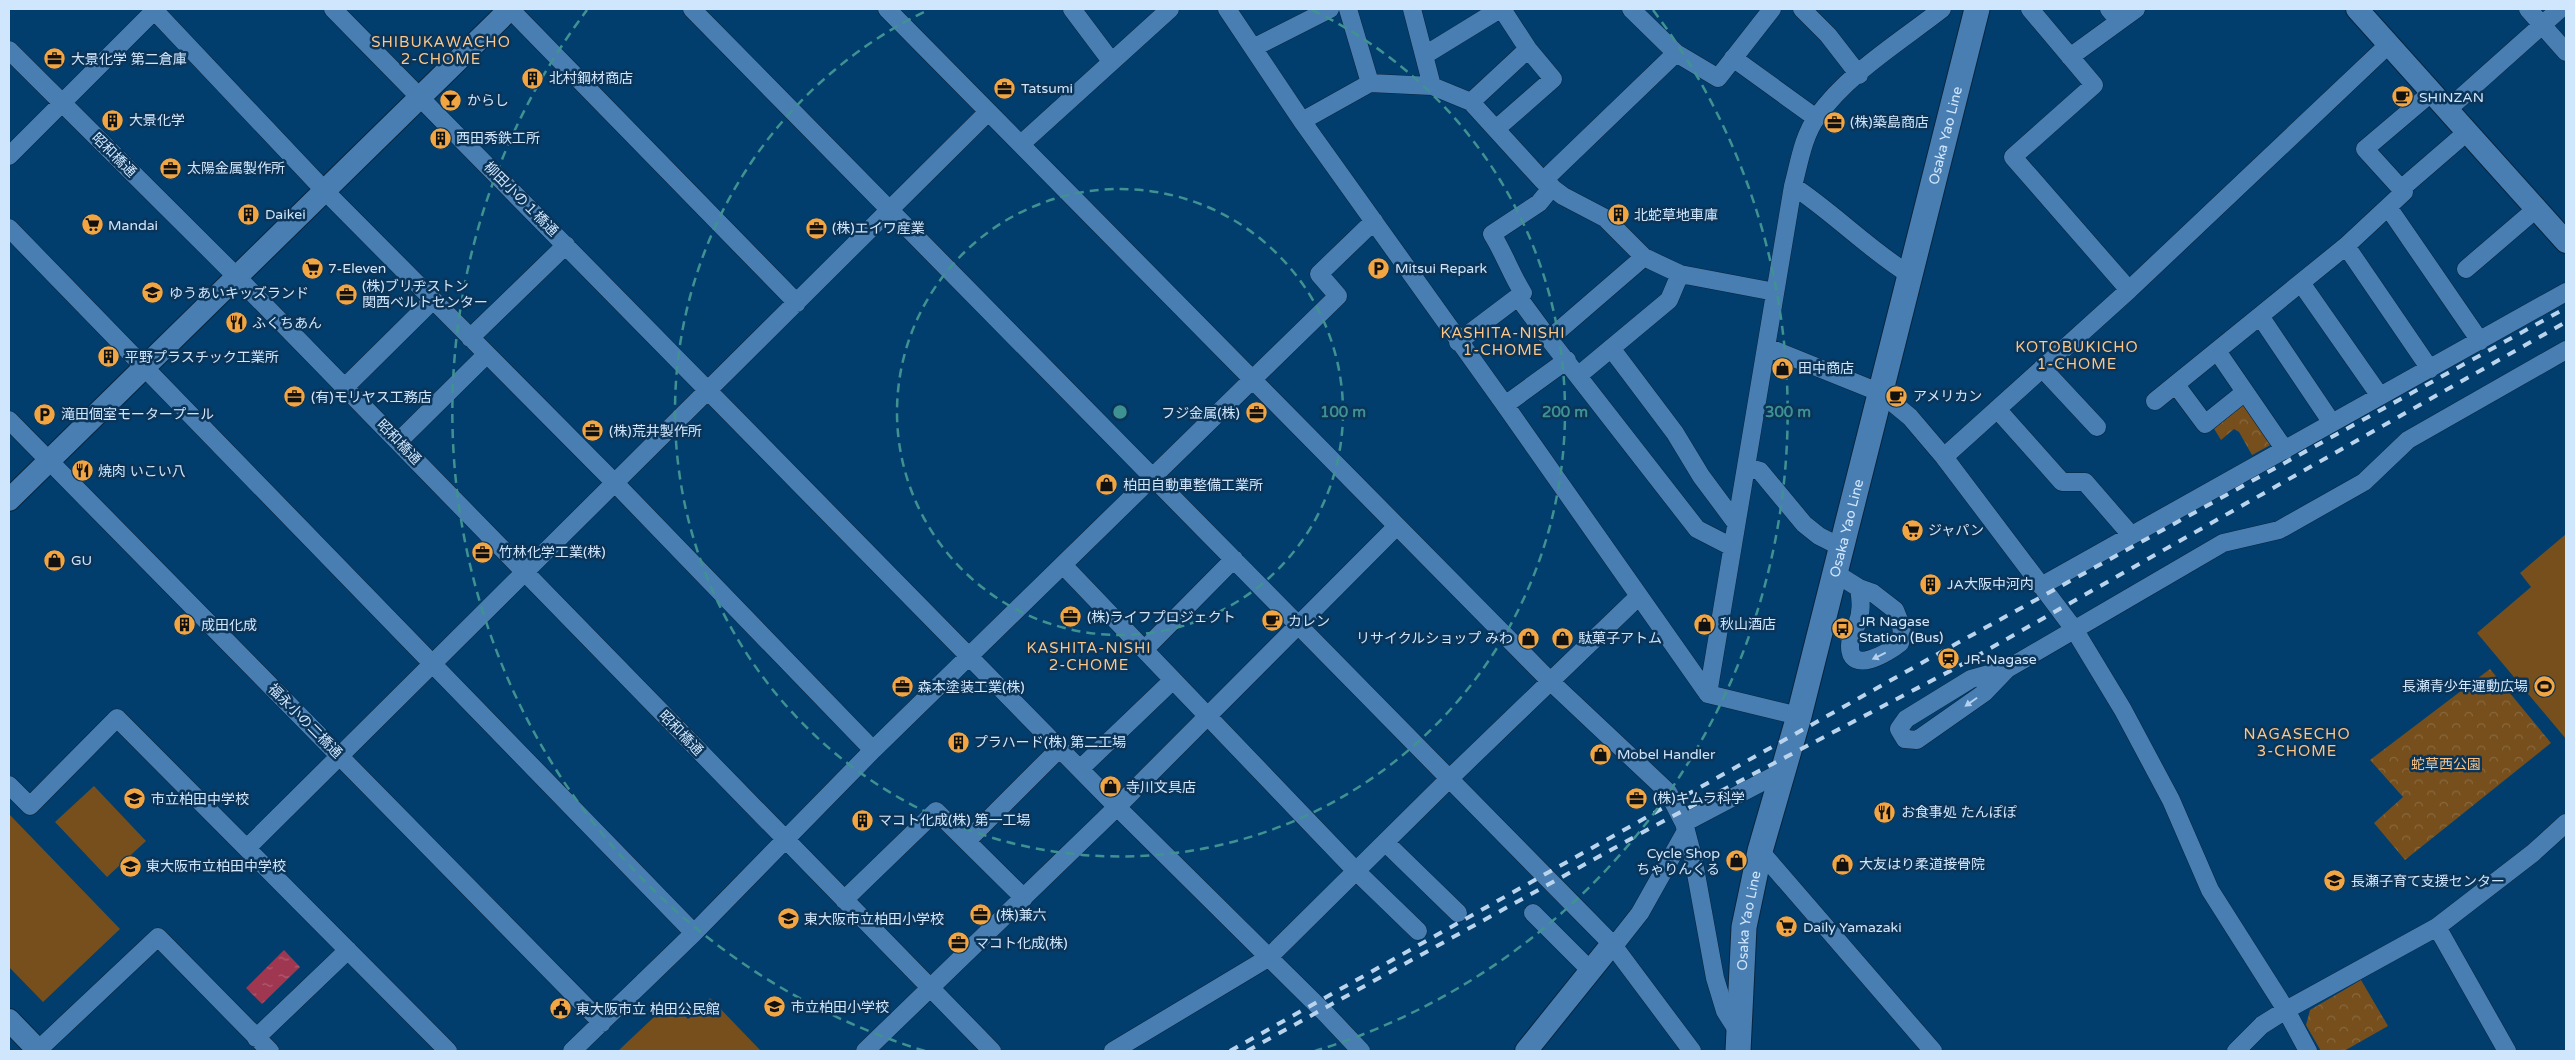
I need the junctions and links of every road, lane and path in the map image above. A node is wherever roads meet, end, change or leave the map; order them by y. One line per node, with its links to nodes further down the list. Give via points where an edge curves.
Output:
1 (154, 9): 40 (street); 53 (street)
2 (333, 9): 39 (street, 柳田小の１橋通)
3 (510, 9): 39 (street); 73 (street)
4 (692, 9): 56 (street)
5 (887, 9): 43 (street)
6 (1072, 9): 34 (street)
7 (1170, 9): 34 (street)
8 (1227, 9): 26 (street)
9 (1330, 9): 26 (street)
10 (1348, 9): 36 (street)
11 (1412, 9): 31 (street)
12 (1501, 9): 28 (street); 31 (street)
13 (1631, 9): 30 (street)
14 (1772, 9): 33 (street)
15 (1802, 9): 35 (street, via 1828,35)
16 (1942, 9): 35 (street)
17 (1977, 9): 65 (main road, Osaka Yao Line)
18 (2030, 9): 32 (street)
19 (2136, 9): 23 (street)
20 (2357, 9): 25 (street)
21 (2528, 9): 24 (street)
22 (2560, 9): 24 (street)
23 (2114, 15): 32 (street)
24 (2542, 25): 29 (street); 42 (street)
25 (2388, 45): 38 (street); 68 (street)
26 (1253, 48): 45 (street)
27 (9, 50): 40 (street, 昭和橋通)
28 (1528, 50): 41 (street); 46 (street, via 1552,79)
29 (2566, 52)
30 (1676, 53): 33 (street, via 1718,78); 50 (street)
31 (1425, 55): 37 (street)
32 (2070, 57): 68 (street, via 2094,86 2013,157)
33 (1733, 58): 44 (street)
34 (1111, 61): 48 (street)
35 (1858, 75): 44 (street)
36 (1370, 83): 37 (street); 45 (street)
37 (1432, 86): 41 (street)
38 (2431, 92): 42 (street); 52 (street, via 2365,149)
39 (420, 96): 53 (street); 60 (street, 柳田小の１橋通)
40 (61, 102): 49 (street); 66 (street, 昭和橋通)
41 (1471, 102): 46 (street)
42 (2447, 110): 47 (street)
43 (988, 112): 48 (street); 56 (street)
44 (1816, 118): 51 (street)
45 (1302, 121): 57 (street)
46 (1496, 129): 50 (street)
47 (2466, 132): 52 (street); 55 (street)
48 (1021, 144): 89 (street)
49 (9, 156)
50 (1548, 184): 62 (street, via 1605,218); 71 (street, via 1539,203 1492,234 1522,293)
51 (1793, 186): 65 (street, via 1882,257); 69 (street)
52 (2401, 189): 54 (street, via 2404,192)
53 (324, 190): 66 (street); 72 (street)
54 (2388, 207): 61 (street); 77 (street)
55 (2536, 208): 59 (street); 63 (street)
56 (889, 210): 73 (street); 107 (street)
57 (1374, 221): 78 (street); 89 (street, via 1319,274 1338,296)
58 (9, 228): 85 (street)
59 (2566, 242)
60 (566, 245): 75 (street); 92 (street, 柳田小の１橋通)
61 (2346, 246): 67 (street); 87 (street)
62 (1644, 257): 64 (street); 76 (street)
63 (2466, 269)
64 (1680, 274): 69 (street); 80 (street, via 1669,300)
65 (1910, 275): 94 (main road, Osaka Yao Line)
66 (236, 276): 85 (street); 91 (street, 昭和橋通)
67 (2301, 283): 74 (street); 95 (street)
68 (2129, 290): 86 (street)
69 (1775, 292): 79 (street)
70 (2566, 292): 77 (street)
71 (1518, 296): 76 (street); 78 (street)
72 (433, 300): 75 (street); 91 (street)
73 (797, 303): 92 (street)
74 (2260, 316): 82 (street); 100 (street)
75 (470, 338): 83 (street)
76 (1549, 339): 84 (street)
77 (2480, 341): 87 (street)
78 (1458, 342): 97 (street)
79 (1767, 347): 94 (street); 106 (street)
80 (1611, 348): 88 (street); 110 (street, via 1675,433 1701,476)
81 (2566, 350): 123 (street, via 2408,440 2364,482 2279,530 2223,543)
82 (2217, 351): 90 (street); 93 (street)
83 (487, 354): 102 (street); 108 (street)
84 (1567, 360): 88 (street); 97 (street)
85 (143, 368): 105 (street); 126 (street)
86 (2042, 368): 98 (street); 101 (street)
87 (2430, 368): 95 (street)
88 (1579, 375): 113 (street, via 1697,529)
89 (1253, 379): 107 (street); 111 (street)
90 (2176, 385): 93 (street, via 2206,424); 96 (street)
91 (345, 387): 102 (street, 昭和橋通)
92 (709, 390): 108 (street); 125 (street, 柳田小の１橋通)
93 (2245, 392): 103 (street)
94 (1881, 393): 104 (street, via 1910,417); 114 (main road, Osaka Yao Line)
95 (2380, 396): 100 (street)
96 (2155, 401)
97 (1505, 405): 121 (street)
98 (1997, 409): 104 (street); 112 (street, via 2062,482 2085,482)
99 (9, 420): 105 (street, 福永小の二橋通)
100 (2332, 423): 103 (street)
101 (2097, 428)
102 (398, 442): 117 (street, 昭和橋通)
103 (2285, 450): 112 (street)
104 (1944, 457): 119 (street)
105 (49, 460): 109 (street); 135 (street, 福永小の二橋通)
106 (1746, 467): 110 (street); 114 (street, via 1760,471 1804,524)
107 (1152, 476): 115 (street); 116 (street)
108 (615, 484): 117 (street); 134 (street)
109 (9, 500)
110 (1736, 523): 113 (street)
111 (1397, 526): 122 (street); 129 (street)
112 (2131, 535): 119 (street)
113 (1732, 547): 130 (street)
114 (1841, 547): 118 (main road, Osaka Yao Line)
115 (1234, 559): 122 (street); 124 (street)
116 (1063, 565): 124 (street); 125 (street)
117 (525, 572): 126 (street); 143 (street, 昭和橋通)
118 (1835, 573): 120 (street); 132 (main road, Osaka Yao Line)
119 (2041, 586): 123 (street)
120 (1860, 588)
121 (1638, 597): 129 (street); 130 (street)
122 (1299, 624): 131 (street); 138 (street)
123 (2074, 629): 127 (street); 163 (street, via 2123,710 2171,800 2210,890)
124 (1145, 649): 128 (street)
125 (970, 656): 133 (street, 柳田小の１橋通); 134 (street)
126 (432, 665): 135 (street); 155 (street)
127 (2007, 669): 127 (street, one-way to 127, via 1984,693 1916,740 1906,739 1899,729 1906,719 1970,679)
128 (1173, 680): 131 (street); 136 (street)
129 (1550, 681): 138 (street); 142 (street, via 1668,792)
130 (1708, 694): 132 (street)
131 (1208, 716): 140 (street); 148 (street)
132 (1799, 716): 137 (main road, Osaka Yao Line)
133 (1060, 748): 136 (street, 柳田小の１橋通); 144 (street)
134 (872, 750): 143 (street)
135 (340, 757): 146 (street); 165 (street, 福永小の二橋通)
136 (1080, 769): 140 (street, 柳田小の１橋通)
137 (1783, 771): 142 (street); 147 (main road, Osaka Yao Line)
138 (1450, 778): 145 (street); 156 (street)
139 (9, 785): 146 (street, via 30,806 117,718)
140 (1117, 807): 149 (street); 158 (street, 柳田小の１橋通)
141 (2566, 823): 153 (street, via 2533,853)
142 (1685, 827): 156 (street, via 1645,905); 161 (street)
143 (784, 839): 150 (street, 昭和橋通); 155 (street)
144 (967, 840): 149 (street); 150 (street, via 936,811)
145 (1385, 842): 148 (street); 151 (street)
146 (247, 848): 157 (street)
147 (1760, 851): 160 (main road, Osaka Yao Line, via 1744,927); 178 (street)
148 (1356, 871): 154 (street); 158 (street)
149 (1024, 898): 162 (street)
150 (844, 900): 162 (street, 昭和橋通)
151 (1458, 913)
152 (1533, 913): 159 (street)
153 (2437, 927): 163 (street); 181 (street)
154 (1418, 931)
155 (694, 933): 165 (street)
156 (1613, 945): 159 (street); 177 (street)
157 (348, 950): 166 (street); 171 (street)
158 (1268, 958): 175 (street); 176 (street, 柳田小の１橋通)
159 (1591, 971): 168 (street)
160 (1741, 974): 161 (street); 167 (main road, Osaka Yao Line)
161 (1715, 978): 167 (street)
162 (931, 988): 173 (street); 174 (street, 昭和橋通)
163 (2286, 1010): 179 (street, via 2262,1025); 180 (street)
164 (9, 1020): 169 (street)
165 (602, 1023): 172 (street)
166 (256, 1038): 169 (street, via 158,937); 170 (street)
167 (1739, 1042)
168 (1528, 1050)
169 (38, 1051)
170 (270, 1051)
171 (448, 1051)
172 (572, 1051)
173 (866, 1051)
174 (992, 1051)
175 (1113, 1051)
176 (1361, 1051)
177 (1692, 1051)
178 (1933, 1051)
179 (2236, 1051)
180 (2308, 1051)
181 (2507, 1051)

